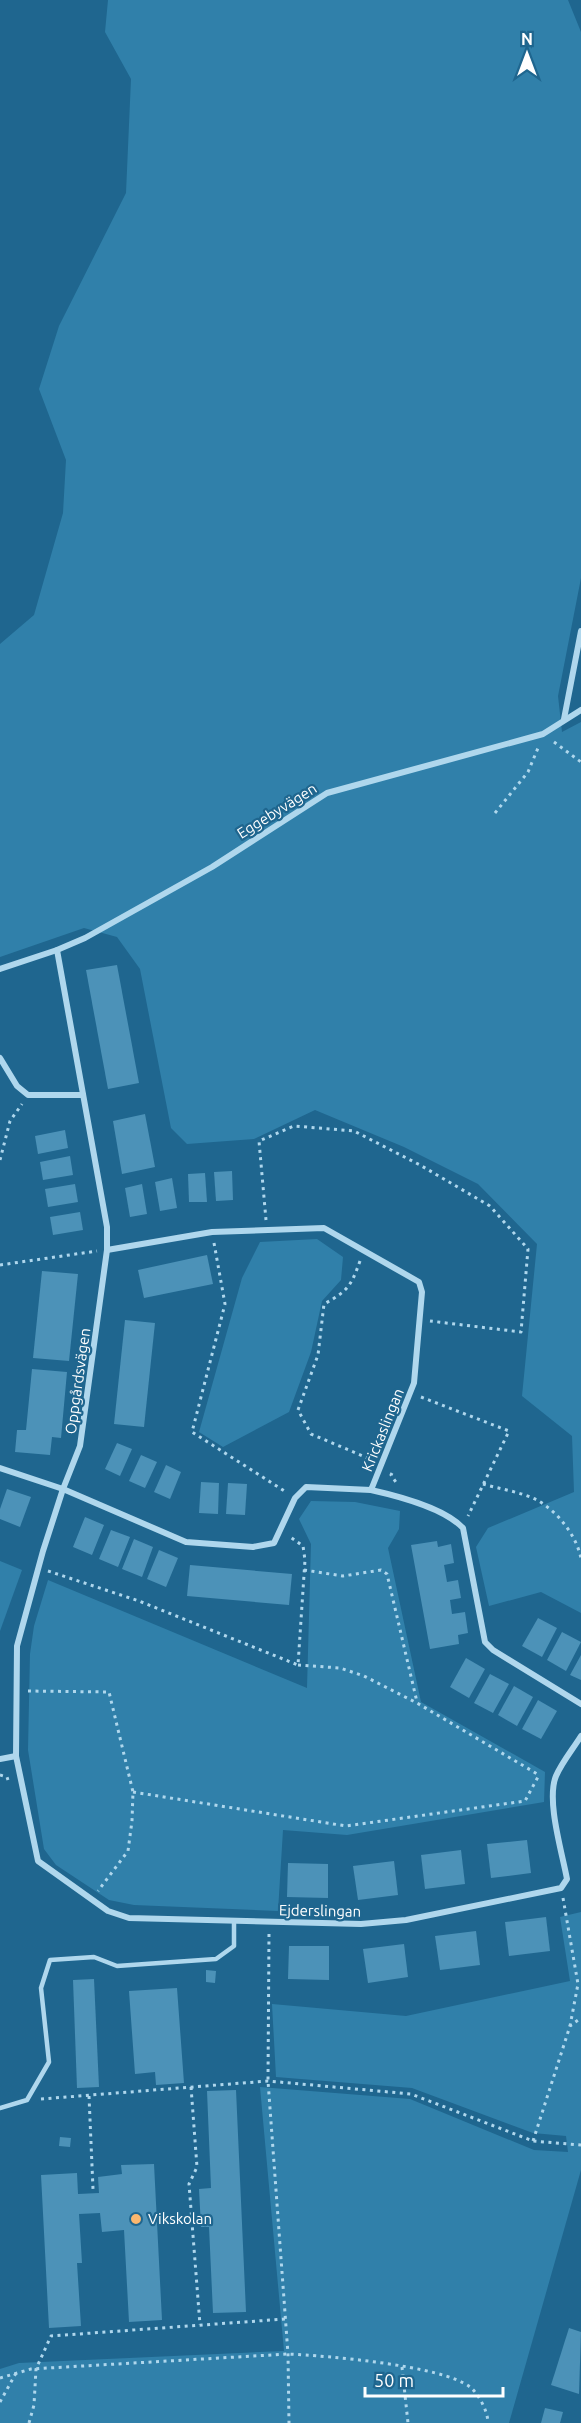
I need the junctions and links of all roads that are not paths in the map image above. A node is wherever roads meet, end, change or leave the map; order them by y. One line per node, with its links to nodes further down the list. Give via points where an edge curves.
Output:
1 (581, 631): 3 (street)
2 (581, 710): 3 (street, Eggebyvägen)
3 (564, 719): 4 (street, Eggebyvägen, via 543,734 327,793 212,867)
4 (57, 950): 5 (street, Eggebyvägen); 7 (street, Oppgårdsvägen)
5 (0, 969)
6 (0, 1058): 7 (street, via 17,1086 28,1095)
7 (83, 1095): 8 (street, Oppgårdsvägen, via 107,1227)
8 (107, 1250): 10 (street, Oppgårdsvägen, via 86,1419); 11 (street, Krickaslingan, via 212,1232 324,1228 419,1282 422,1292 414,1383)
9 (0, 1468): 10 (street)
10 (63, 1489): 11 (street, Krickaslingan, via 186,1542 253,1548 274,1543 295,1498 306,1487); 14 (street, Oppgårdsvägen, via 17,1646)
11 (371, 1490): 12 (street, via 392,1494 453,1518 463,1528 485,1642)
12 (581, 1704)
13 (581, 1736): 16 (street, Ejderslingan, via 554,1783 553,1802 567,1879 561,1888 406,1920 361,1924)
14 (16, 1756): 15 (street); 16 (street, Ejderslingan, via 38,1861 108,1911 129,1918)
15 (0, 1759)
16 (234, 1921): 17 (lane, via 234,1946 216,1959 117,1966 94,1957 50,1960 41,1988 49,2062 27,2100)
17 (0, 2108)

